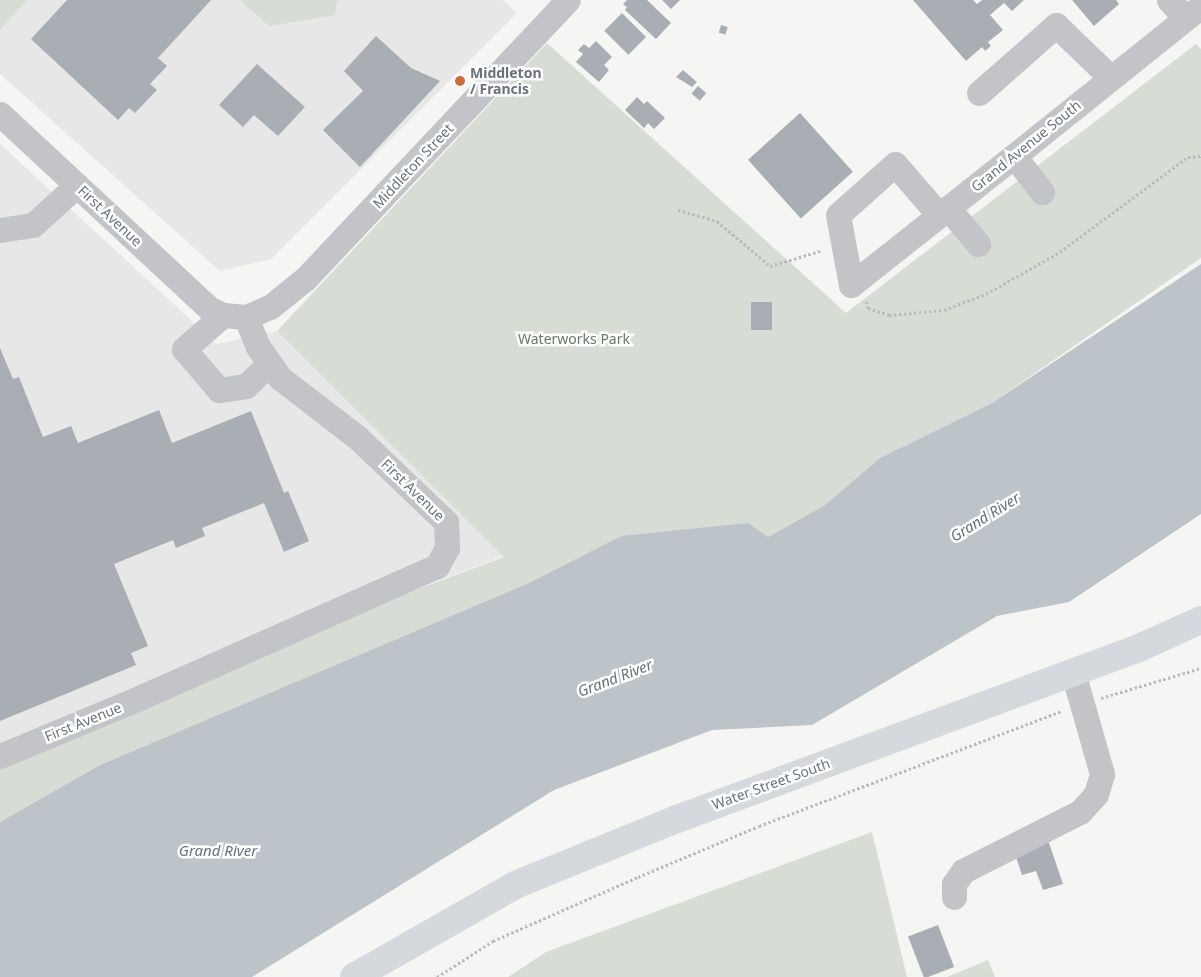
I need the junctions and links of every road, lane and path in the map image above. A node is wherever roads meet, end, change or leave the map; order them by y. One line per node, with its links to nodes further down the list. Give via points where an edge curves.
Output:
1 (568, 0): 16 (street, Middleton Street, via 305,280 270,307)
2 (1185, 8): 3 (street, Grand Avenue South)
3 (1111, 78): 4 (street, via 1056,25); 6 (street, Grand Avenue South)
4 (979, 93)
5 (0, 114): 8 (street, First Avenue)
6 (1014, 156): 9 (street); 11 (street, Grand Avenue South)
7 (1201, 156): 15 (path, via 1188,157 1060,252 986,294 944,310 889,316 868,308)
8 (77, 185): 12 (street, via 33,225); 16 (street, First Avenue, via 210,309)
9 (1042, 192)
10 (678, 210): 13 (path, via 717,221 770,266)
11 (944, 211): 13 (street, via 895,164 838,215); 14 (street); 15 (street, Grand Avenue South)
12 (0, 230)
13 (842, 244): 15 (street)
14 (978, 244)
15 (854, 282)
16 (234, 316): 17 (street, First Avenue); 17 (street, Middleton Street, via 184,349 219,390 246,386)
17 (269, 364): 22 (street, First Avenue, via 280,378 358,438 446,522 447,548 437,566)
18 (1201, 620): 20 (main road, Water Street South, via 1139,648)
19 (1201, 668): 21 (path)
20 (1072, 672): 21 (street); 24 (main road, Water Street South, via 677,819 514,885)
21 (1082, 703): 23 (street, via 1102,774 1096,794 1080,812 964,871 954,884); 25 (path, via 759,826 628,881 493,941)
22 (0, 756)
23 (954, 897)
24 (354, 977)
25 (437, 977)

